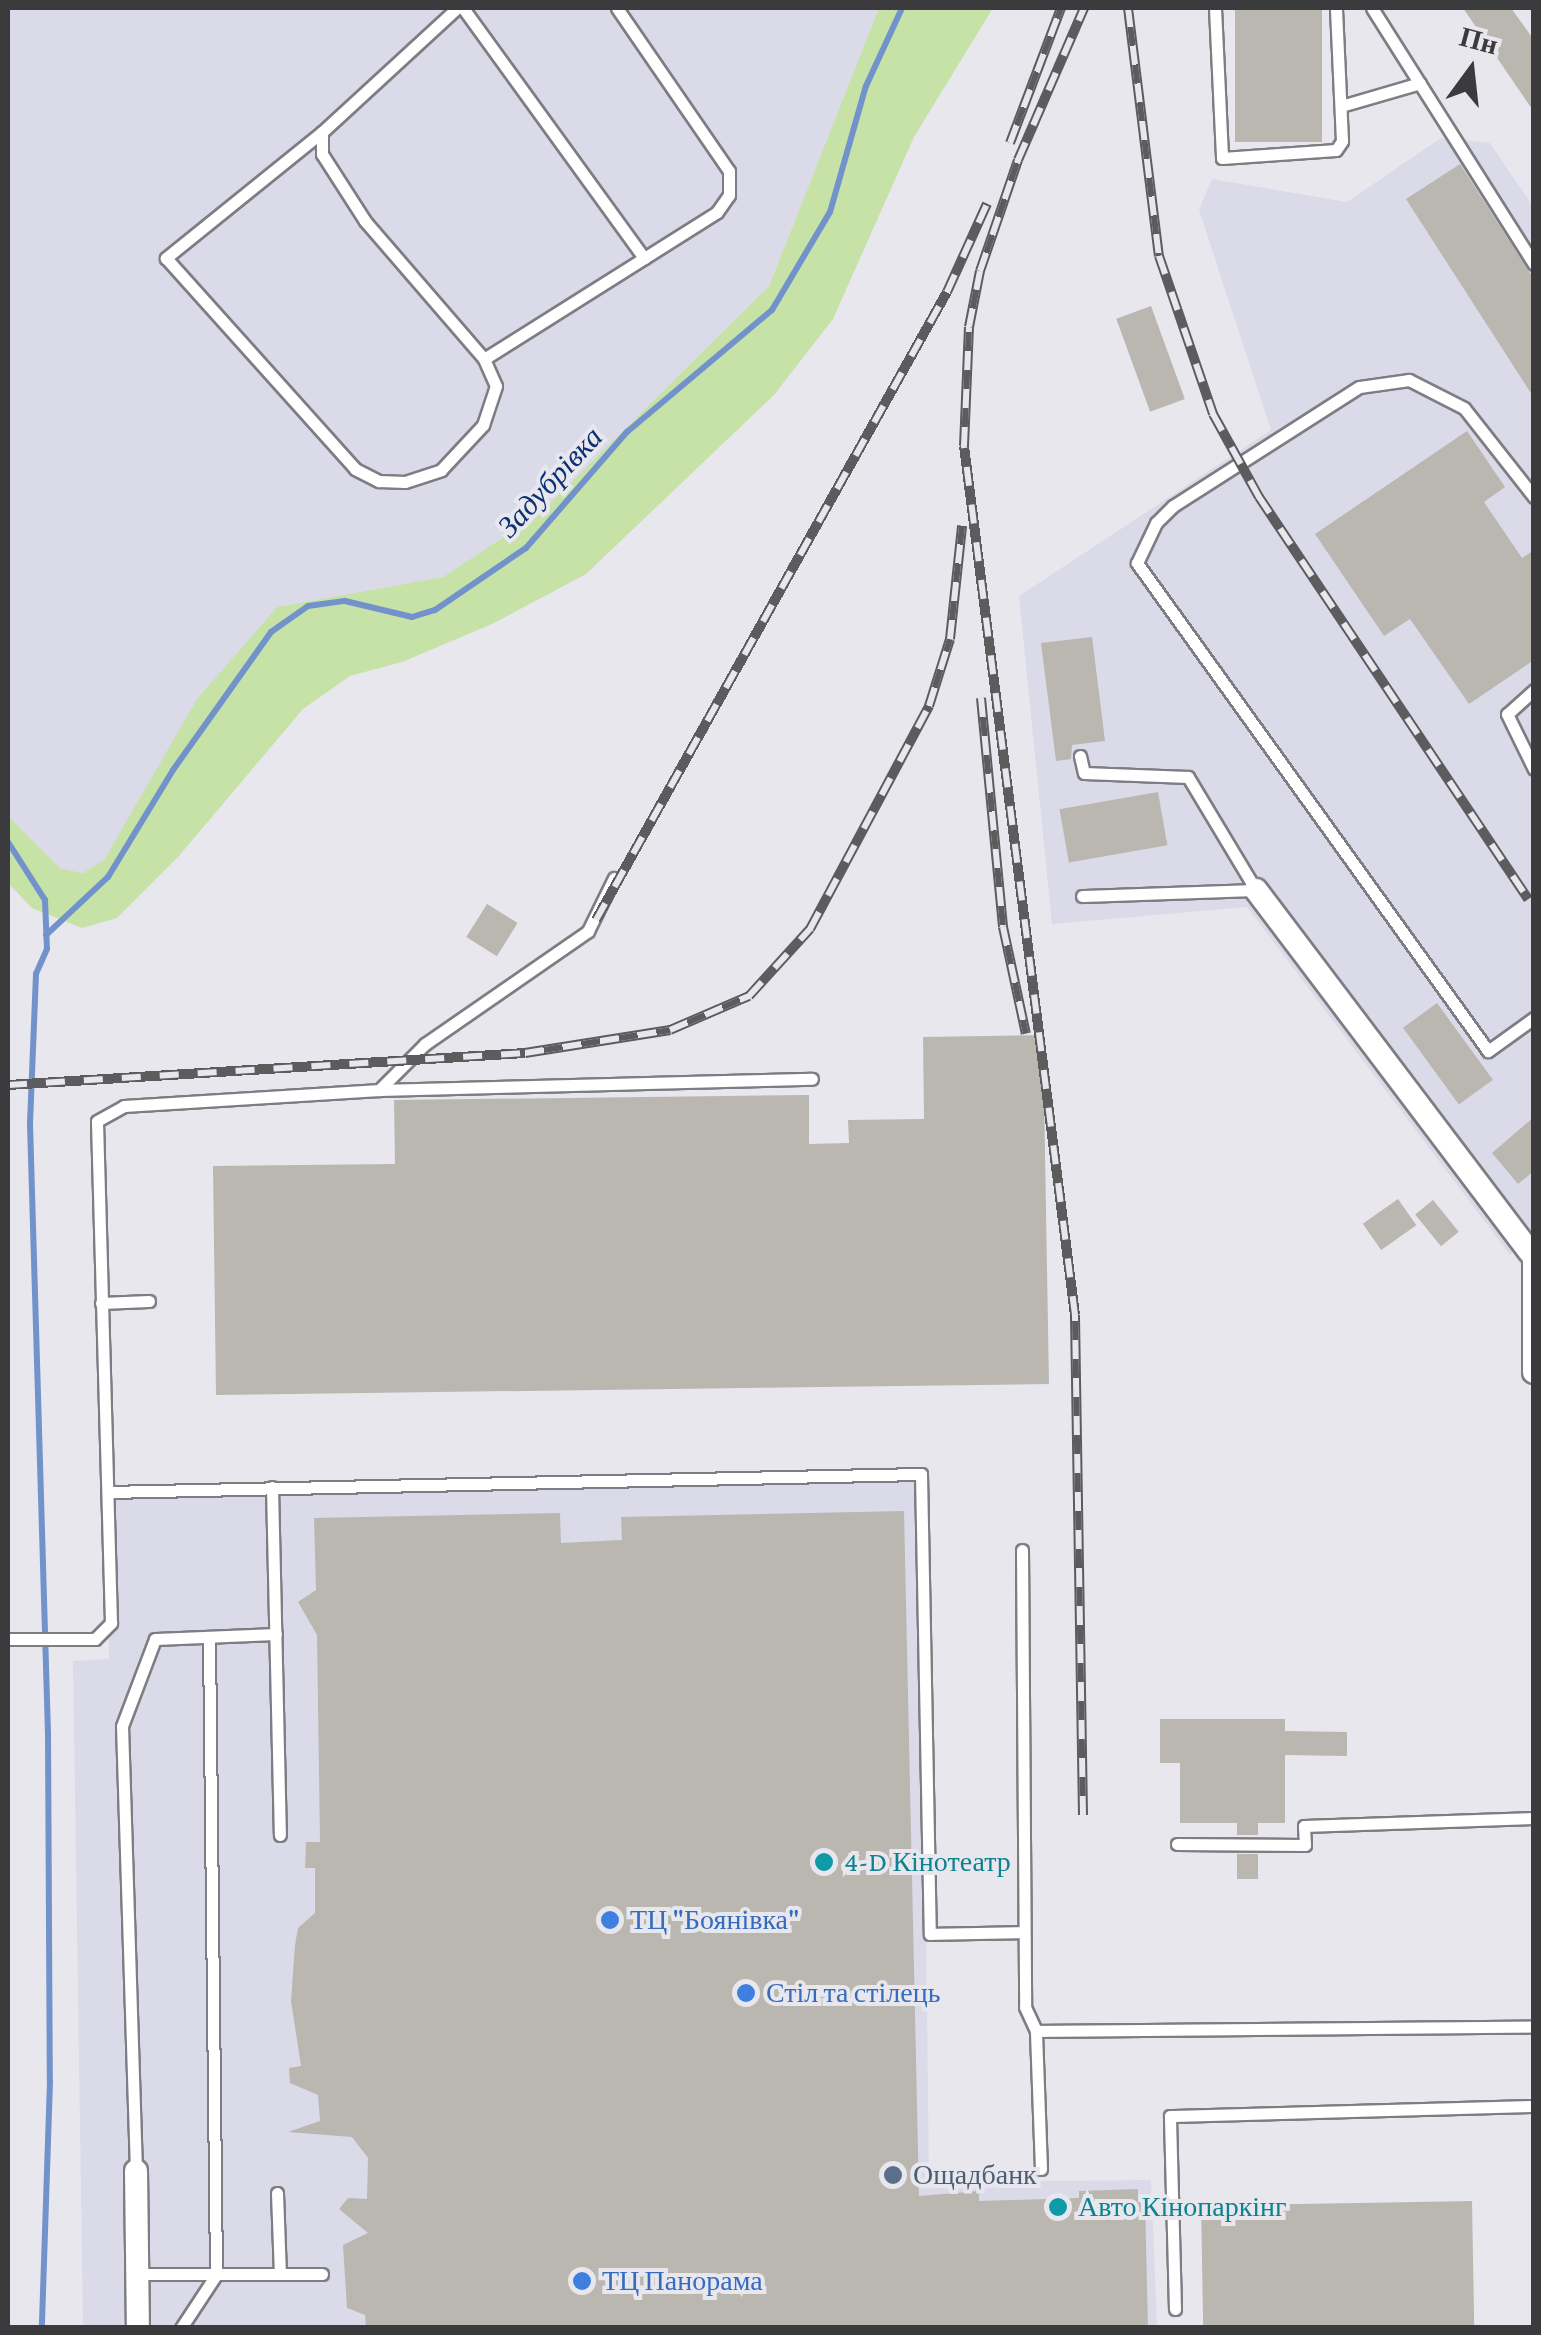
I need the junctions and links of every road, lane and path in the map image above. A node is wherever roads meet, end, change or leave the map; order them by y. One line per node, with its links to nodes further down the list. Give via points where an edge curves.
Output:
1 (460, 8): 8 (lane); 9 (lane)
2 (617, 8): 9 (lane, via 729,170 729,195 717,212)
3 (1215, 8): 7 (lane, via 1222,158 1336,150 1342,141)
4 (1336, 8): 7 (lane)
5 (1372, 8): 6 (lane)
6 (1420, 83): 7 (lane); 10 (lane)
7 (1340, 106)
8 (322, 132): 11 (lane, via 322,154 365,220); 11 (lane, via 166,258 354,469 379,480 405,482 441,470 483,424 496,386)
9 (644, 258): 11 (lane)
10 (1534, 264)
11 (484, 359)
12 (1534, 497): 19 (lane, via 1464,408 1408,380 1359,388 1174,506 1156,523 1137,563 1488,1052)
13 (1534, 690): 15 (lane, via 1506,714)
14 (1080, 756): 17 (lane, via 1084,772 1188,777)
15 (1534, 770)
16 (614, 878): 21 (lane, via 588,931 425,1044)
17 (1256, 890): 18 (lane); 22 (street)
18 (1082, 896)
19 (1534, 1018)
20 (812, 1079): 21 (lane)
21 (379, 1090): 25 (lane, via 124,1106 97,1121)
22 (1532, 1250): 23 (street)
23 (1532, 1283): 26 (street)
24 (149, 1301): 25 (lane)
25 (101, 1304): 28 (lane)
26 (1534, 1372)
27 (272, 1486): 28 (lane); 30 (lane); 36 (lane, via 921,1474 930,1934)
28 (108, 1492): 32 (lane, via 110,1622 102,1637)
29 (1022, 1550): 36 (lane)
30 (276, 1634): 31 (lane); 34 (lane)
31 (209, 1637): 41 (lane, via 155,1639 122,1726); 44 (lane)
32 (8, 1639)
33 (1534, 1818): 35 (lane, via 1304,1826 1305,1845)
34 (280, 1835)
35 (1176, 1844)
36 (1024, 1932): 38 (lane, via 1024,2007)
37 (1534, 2028): 38 (lane)
38 (1036, 2031): 40 (lane)
39 (1534, 2106): 47 (lane, via 1170,2116)
40 (1041, 2169)
41 (136, 2170): 43 (street)
42 (278, 2193): 45 (lane)
43 (138, 2274): 44 (lane); 48 (street)
44 (216, 2274): 45 (lane); 49 (lane)
45 (280, 2274): 46 (lane)
46 (322, 2274)
47 (1175, 2309)
48 (138, 2328)
49 (181, 2328)

